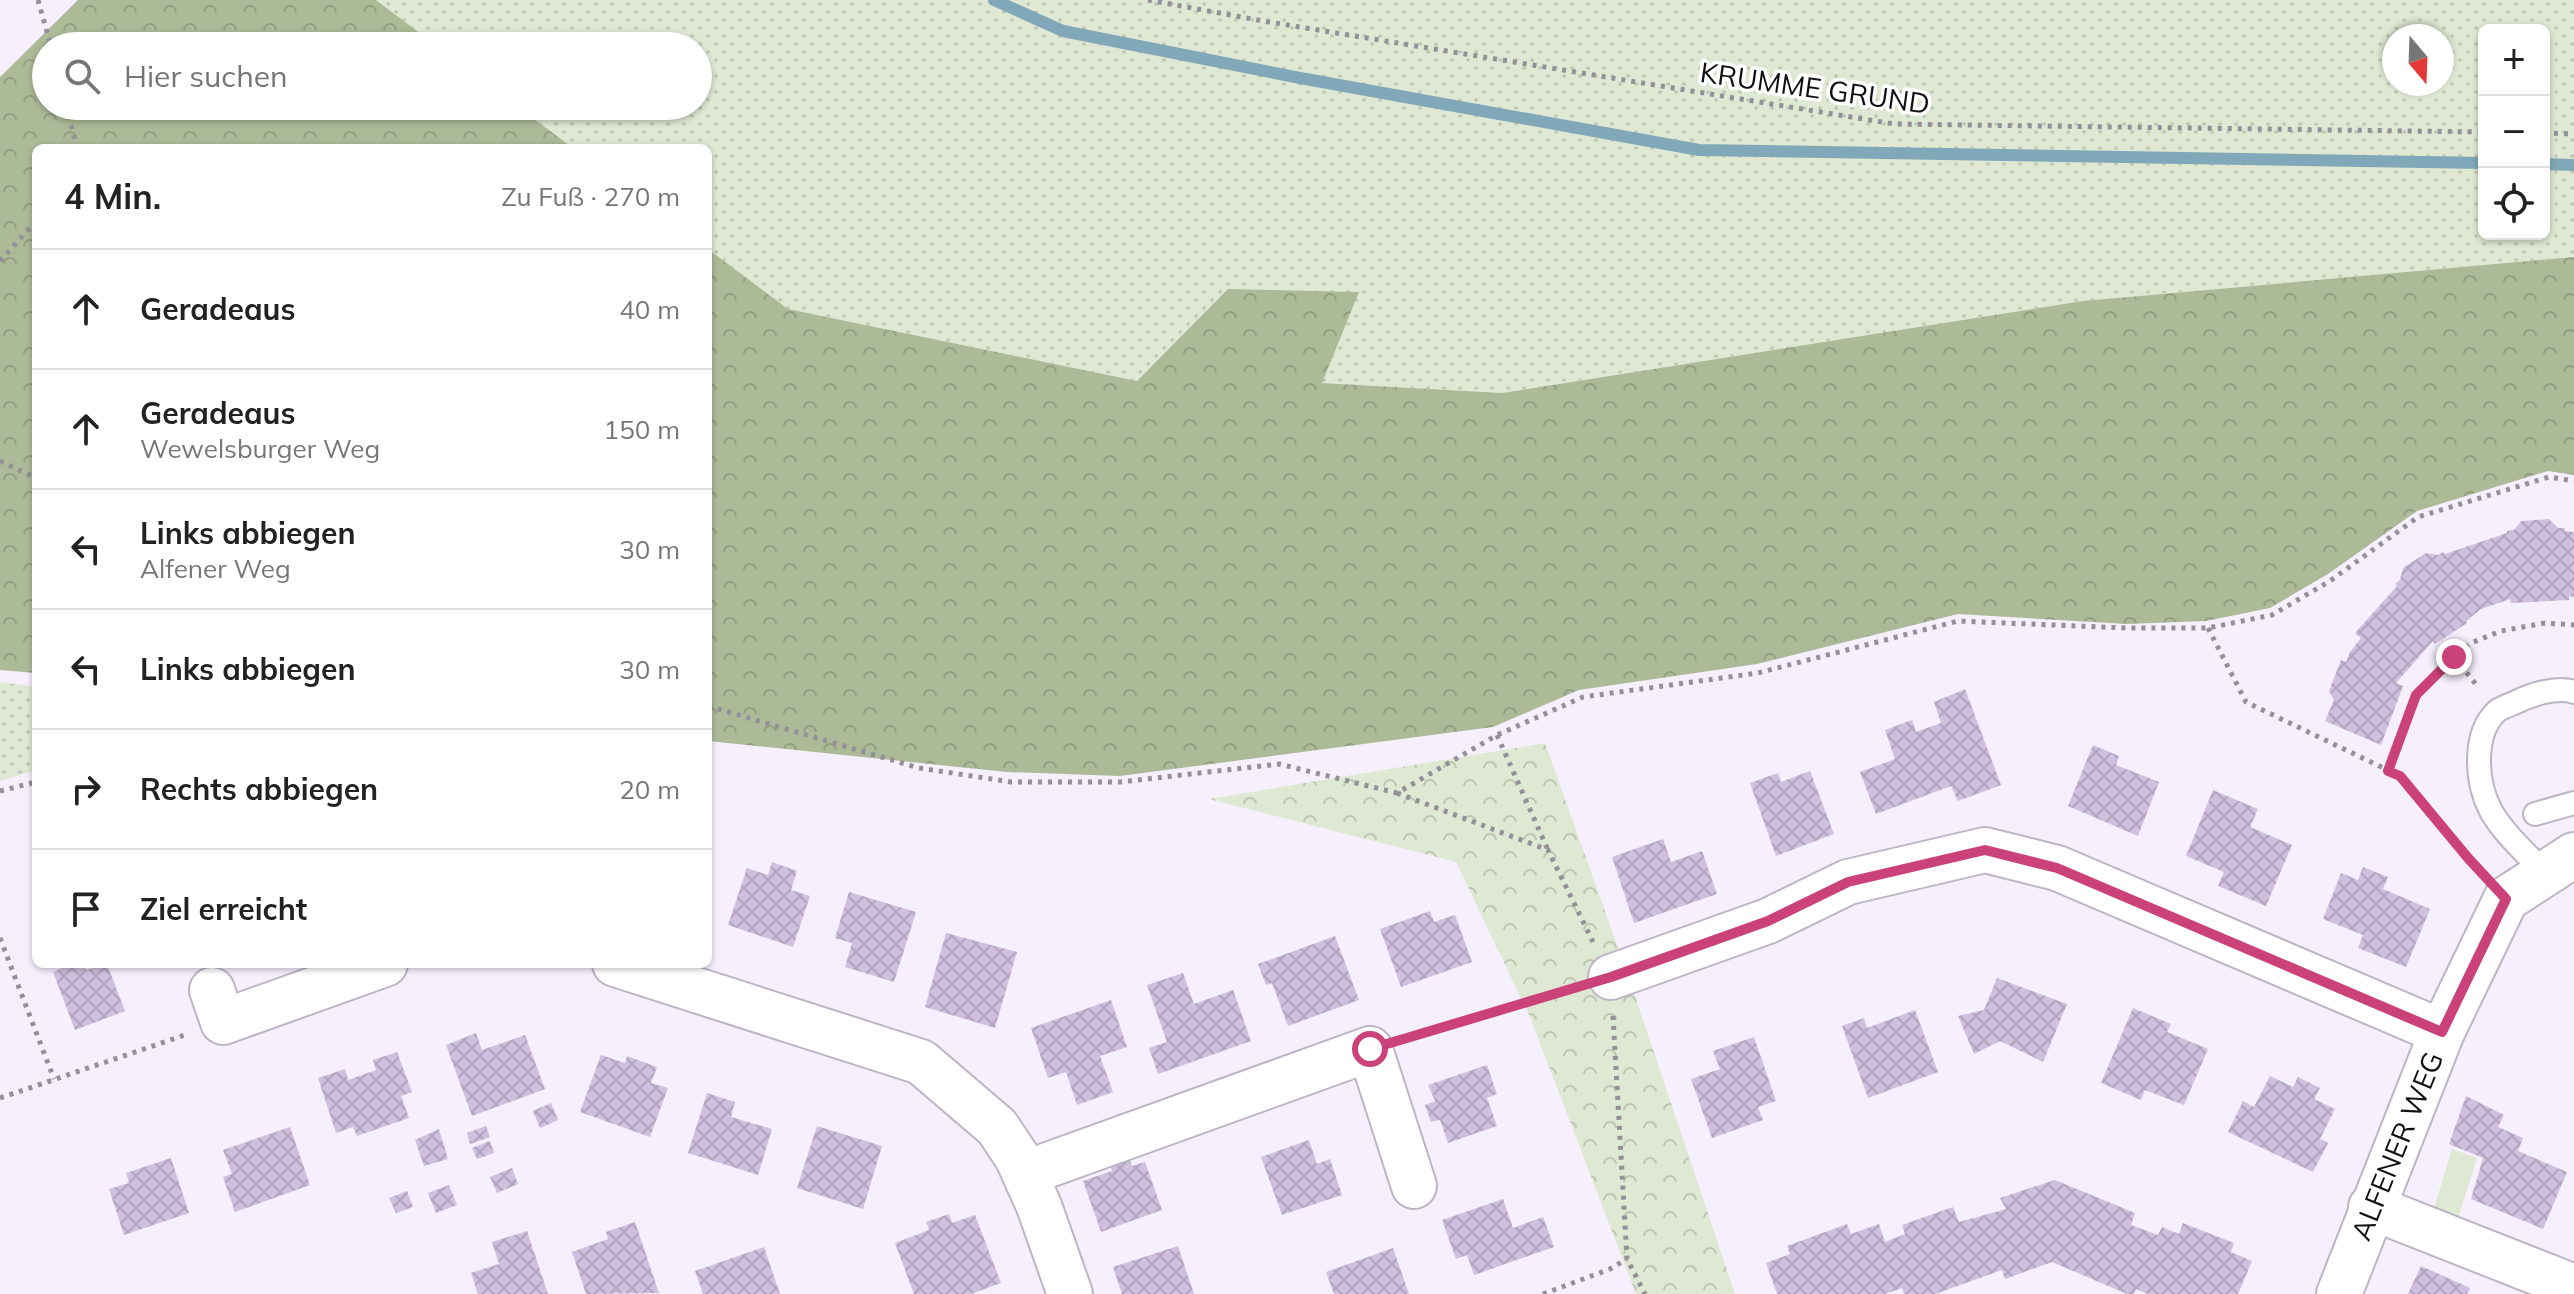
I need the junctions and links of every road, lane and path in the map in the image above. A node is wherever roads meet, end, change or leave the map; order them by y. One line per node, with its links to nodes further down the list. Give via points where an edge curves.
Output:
1 (38, 0): 3 (path)
2 (1148, 0): 5 (path, KRUMME GRUND, via 1894,124)
3 (47, 32)
4 (70, 120): 8 (path)
5 (2478, 132)
6 (2550, 133): 7 (path)
7 (2574, 134)
8 (76, 144)
9 (32, 225): 10 (path)
10 (0, 261)
11 (0, 461): 12 (path)
12 (32, 476)
13 (2574, 481): 15 (path, via 2549,477 2418,517 2330,581 2272,615)
14 (2574, 625): 16 (path, via 2545,623 2501,631 2471,643)
15 (2208, 628): 20 (path, via 1958,621 1758,673 1583,697); 21 (path, via 2246,702)
16 (2454, 657): 19 (path); 21 (path, via 2416,695)
17 (2574, 692): 19 (lane, via 2528,696)
18 (712, 707): 24 (path, via 919,768 1011,782 1120,782 1279,764)
19 (2496, 711): 28 (lane, via 2479,742 2480,777 2491,810 2515,843)
20 (1497, 735): 24 (path); 27 (path)
21 (2388, 771): 29 (path, via 2400,776)
22 (32, 783): 23 (path)
23 (0, 791)
24 (1397, 793): 27 (path)
25 (2574, 803): 26 (lane)
26 (2535, 814)
27 (1548, 850): 33 (path)
28 (2559, 864): 29 (street, ALFENER WEG)
29 (2506, 899): 35 (street, ALFENER WEG)
30 (0, 938): 37 (path)
31 (369, 968): 34 (street)
32 (627, 968): 39 (street, via 921,1062 997,1127)
33 (1611, 977): 35 (street, via 1768,921 1848,882 1985,850 2057,868); 36 (path); 42 (path)
34 (217, 1006): 37 (path)
35 (2442, 1032): 41 (street, ALFENER WEG)
36 (1370, 1049): 39 (street); 40 (street)
37 (54, 1079): 38 (path)
38 (0, 1098)
39 (1026, 1173): 44 (street)
40 (1414, 1186)
41 (2371, 1207): 43 (street); 47 (street, ALFENER WEG)
42 (1627, 1259): 45 (path); 46 (path)
43 (2574, 1287)
44 (1070, 1294)
45 (1543, 1294)
46 (1645, 1294)
47 (2339, 1294)

